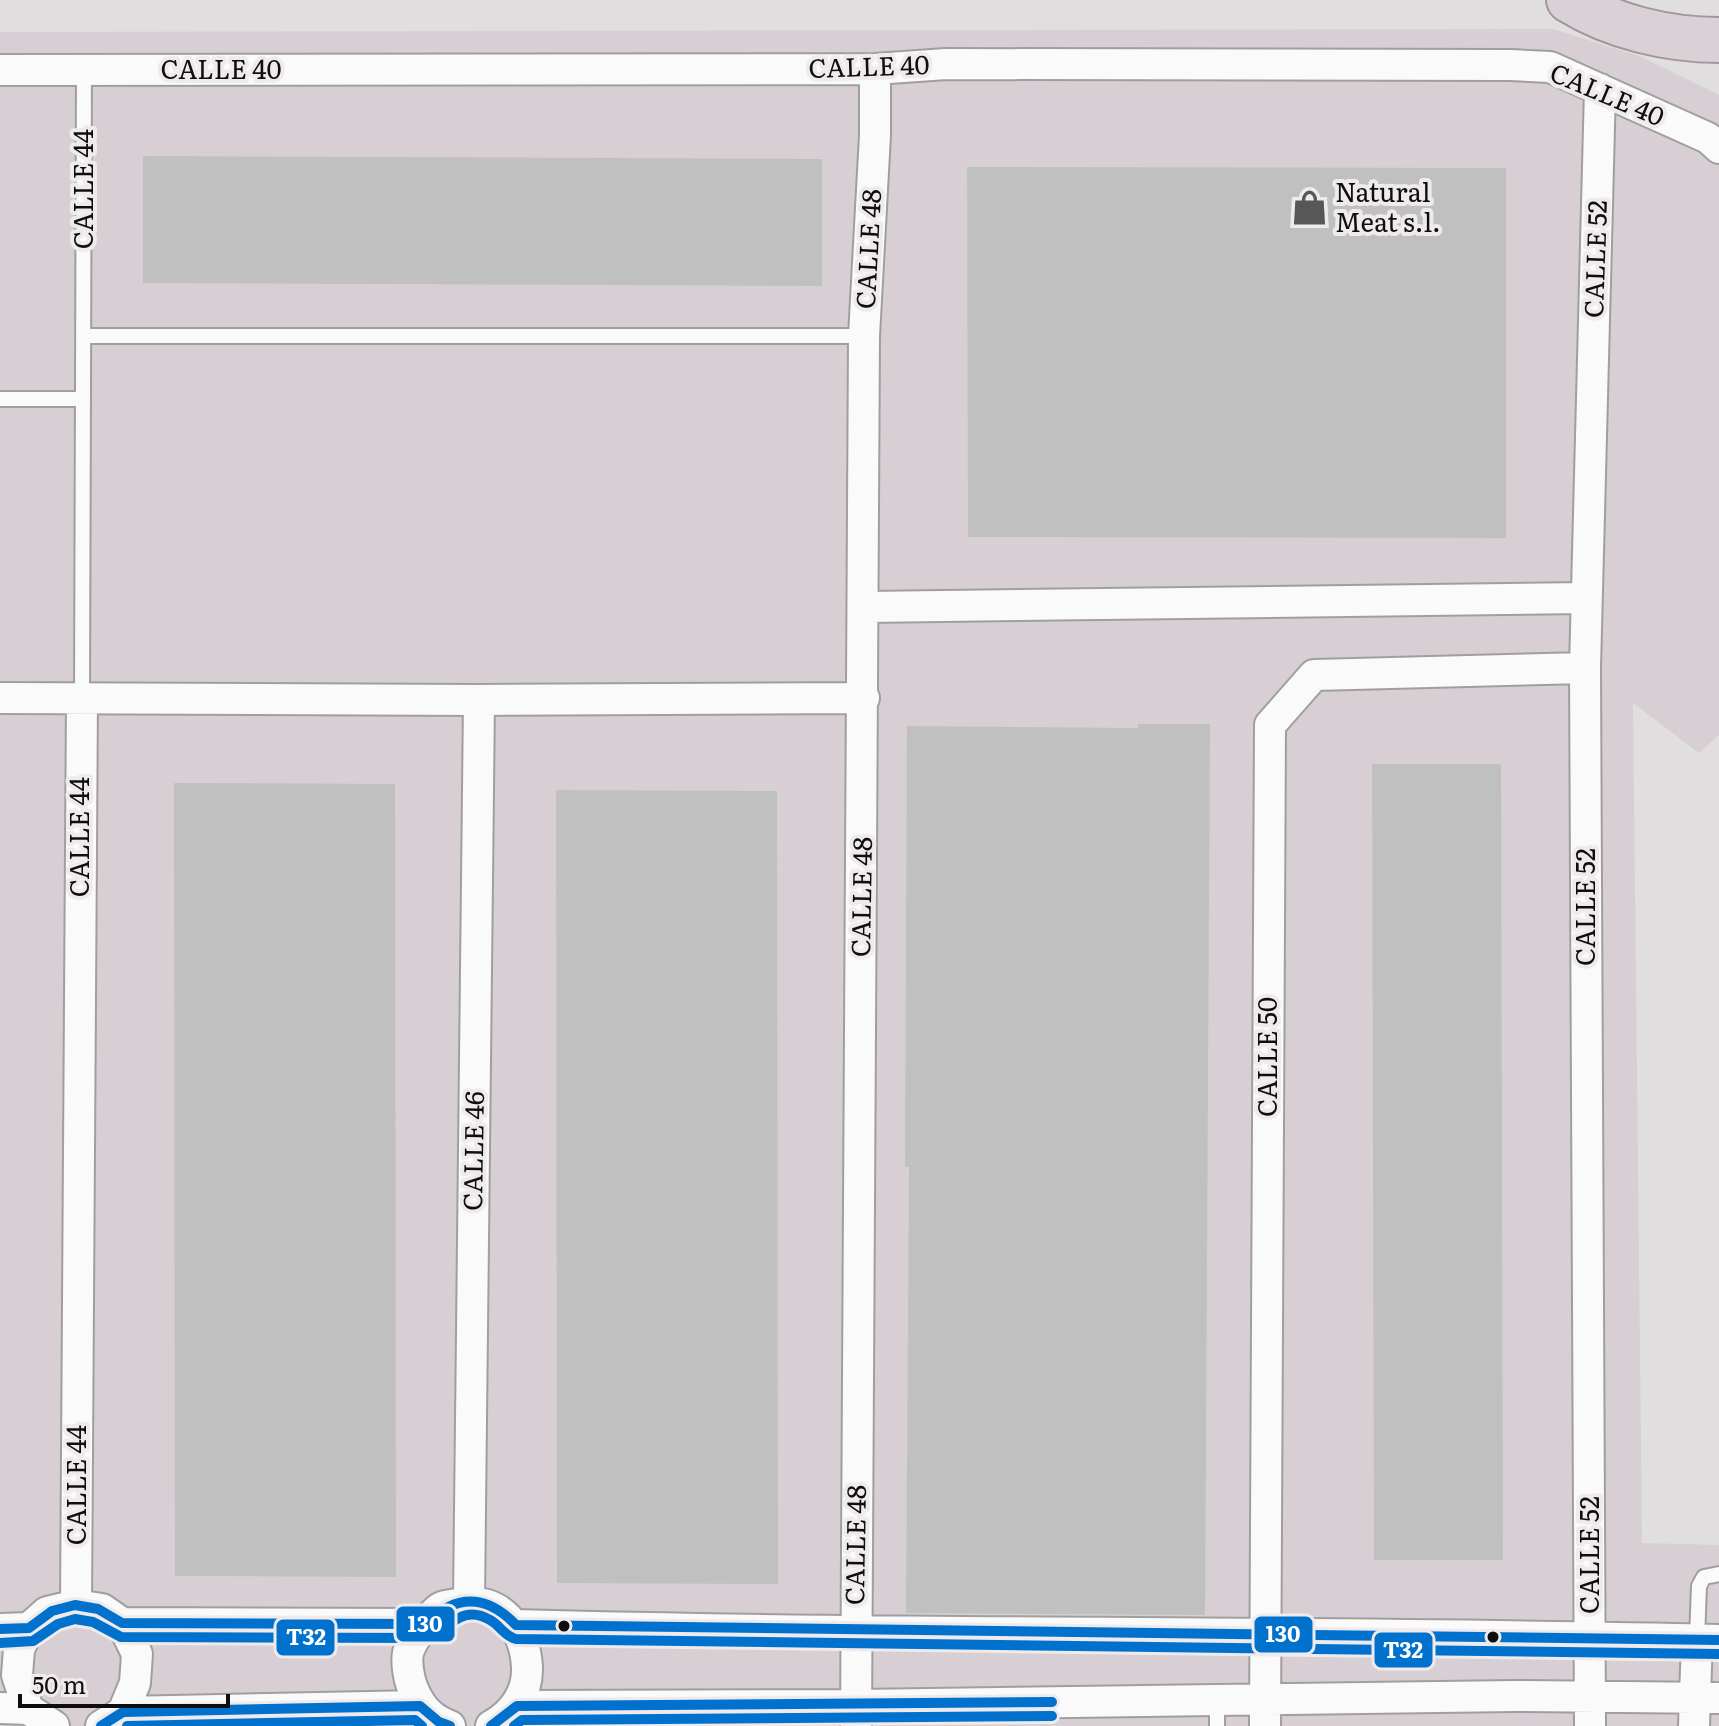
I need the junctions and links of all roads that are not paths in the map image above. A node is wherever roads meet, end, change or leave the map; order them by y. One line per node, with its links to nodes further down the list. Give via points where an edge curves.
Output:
1 (1569, 0): 4 (highway, via 1596,16 1684,40)
2 (1644, 0): 3 (highway, via 1684,10)
3 (1719, 11)
4 (1719, 40)
5 (84, 69): 6 (street, CALLE 40); 7 (street, CALLE 40); 10 (lane, CALLE 44)
6 (875, 69): 8 (street, CALLE 40, via 946,64 1510,65 1550,67); 11 (street, CALLE 48)
7 (0, 70)
8 (1600, 89): 9 (street, CALLE 40, via 1708,138); 14 (street, CALLE 52)
9 (1719, 148)
10 (83, 336): 11 (lane); 13 (lane, CALLE 44)
11 (864, 336): 15 (street, CALLE 48)
12 (0, 399): 13 (lane)
13 (83, 399): 18 (lane, CALLE 44)
14 (1586, 598): 15 (street); 16 (street, CALLE 52)
15 (865, 607): 19 (street, CALLE 48)
16 (1585, 668): 29 (street, CALLE 50, via 1314,675 1270,725); 30 (street, CALLE 52)
17 (0, 698): 18 (street)
18 (82, 698): 20 (street); 23 (street, CALLE 44)
19 (864, 698): 20 (street); 28 (street, CALLE 48)
20 (479, 700): 22 (street, CALLE 46)
21 (1719, 1574): 31 (lane, via 1704,1577 1699,1586)
22 (469, 1601): 25 (street, via 441,1607); 26 (street, via 498,1607)
23 (76, 1605): 24 (street, via 102,1609); 27 (street)
24 (122, 1623): 25 (street); 40 (street, via 137,1654 135,1683)
25 (425, 1624): 32 (street, via 408,1652 410,1681)
26 (516, 1625): 28 (street); 33 (street, via 526,1652 527,1678)
27 (14, 1628): 35 (street, via 19,1649)
28 (855, 1632): 29 (street); 39 (street, CALLE 48)
29 (1265, 1634): 30 (street); 36 (street, CALLE 50)
30 (1591, 1636): 31 (street); 37 (street, CALLE 52)
31 (1708, 1640): 34 (street)
32 (420, 1706): 40 (street); 42 (street)
33 (517, 1706): 39 (street); 43 (street)
34 (1703, 1707): 37 (street)
35 (14, 1708): 41 (street)
36 (1266, 1712): 37 (street); 38 (street)
37 (1590, 1712)
38 (1217, 1713): 39 (street)
39 (856, 1715)
40 (112, 1719)
41 (54, 1726)
42 (450, 1726)
43 (491, 1726)

